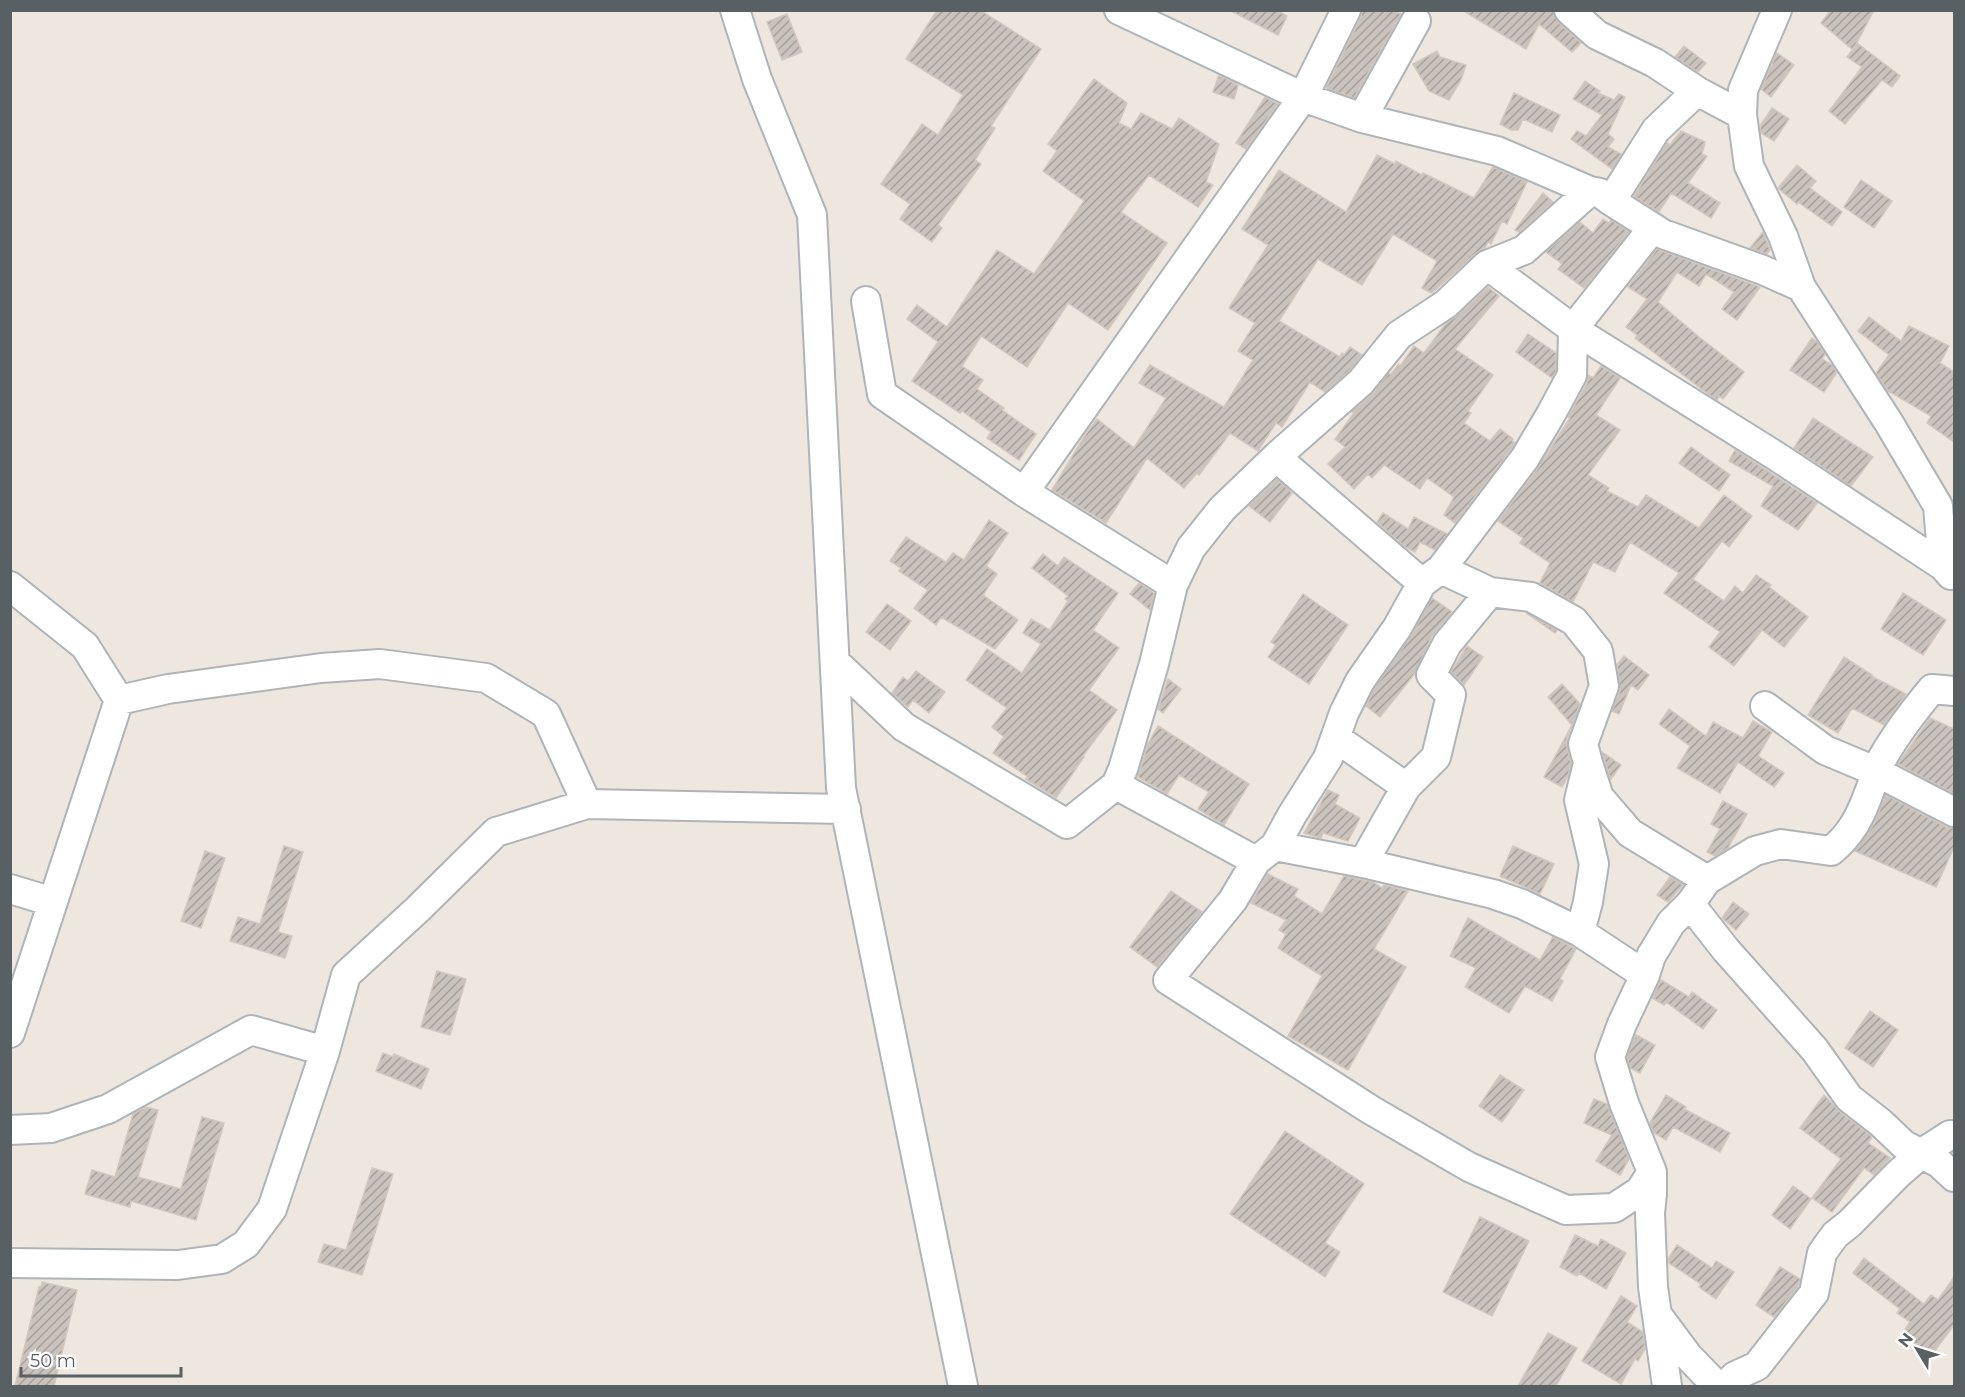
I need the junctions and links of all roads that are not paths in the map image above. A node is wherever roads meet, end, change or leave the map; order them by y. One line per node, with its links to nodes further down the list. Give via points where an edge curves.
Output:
1 (735, 10): 24 (street, via 757,79 812,215)
2 (1119, 10): 8 (street)
3 (1346, 10): 8 (street)
4 (1569, 10): 7 (street, via 1597,35 1655,63)
5 (1777, 10): 9 (street, via 1743,90)
6 (1416, 21): 10 (street)
7 (1697, 91): 9 (street); 11 (street, via 1656,130)
8 (1303, 97): 10 (street); 18 (street)
9 (1742, 115): 14 (street, via 1749,166 1784,236)
10 (1362, 117): 11 (street, via 1497,151)
11 (1601, 196): 12 (street); 13 (street, via 1524,250)
12 (1652, 229): 14 (street); 16 (street)
13 (1487, 264): 16 (street); 17 (street, via 1446,304 1399,335 1360,382)
14 (1801, 287): 19 (street, via 1938,506)
15 (866, 301): 18 (street, via 882,394)
16 (1573, 329): 19 (street, via 1779,458); 20 (street, via 1572,375 1551,414 1525,458)
17 (1276, 457): 20 (street); 21 (street, via 1222,509 1191,548)
18 (1023, 492): 21 (street)
19 (1949, 572)
20 (1431, 576): 23 (street); 28 (street, via 1360,681)
21 (1173, 585): 31 (street, via 1154,664)
22 (10, 586): 26 (street, via 85,646)
23 (1491, 592): 29 (street, via 1531,597 1574,621 1598,651 1604,686 1583,744); 32 (street, via 1447,644 1431,675 1451,694 1436,757)
24 (835, 662): 31 (street, via 904,727 1067,824); 34 (street, via 841,788)
25 (1954, 691): 30 (street, via 1932,689 1889,745)
26 (118, 700): 33 (street, via 168,689 380,664 486,678 546,714); 40 (street)
27 (1765, 706): 30 (street, via 1826,750)
28 (1336, 738): 32 (street); 36 (street, via 1328,758)
29 (1588, 763): 38 (street, via 1599,797 1630,833); 42 (street, via 1579,800 1594,864)
30 (1875, 771): 35 (street); 38 (street, via 1854,827 1831,851 1781,844 1755,851)
31 (1116, 785): 36 (street)
32 (1406, 787): 37 (street)
33 (587, 804): 34 (street); 45 (street, via 496,832 346,975)
34 (846, 809): 53 (street)
35 (1954, 812)
36 (1266, 853): 37 (street); 49 (street, via 1168,980 1371,1110 1469,1167 1566,1210 1614,1208 1640,1191)
37 (1363, 863): 42 (street, via 1493,894)
38 (1707, 880): 41 (street)
39 (10, 889): 40 (street)
40 (53, 902): 44 (street)
41 (1690, 904): 43 (street, via 1662,936); 48 (street, via 1815,1050 1849,1098 1904,1145)
42 (1580, 932): 43 (street)
43 (1645, 975): 49 (street, via 1610,1057)
44 (13, 1016)
45 (325, 1051): 46 (street, via 251,1030 108,1109 51,1128); 51 (street, via 272,1209 246,1244 222,1260 178,1265)
46 (10, 1130)
47 (1954, 1135): 48 (street)
48 (1922, 1153): 50 (street); 56 (street, via 1835,1235 1822,1253 1814,1293 1757,1366 1735,1376)
49 (1652, 1172): 52 (street, via 1653,1287)
50 (1954, 1177)
51 (10, 1263)
52 (1658, 1316): 54 (street); 55 (street)
53 (963, 1386)
54 (1667, 1386)
55 (1717, 1386)
56 (1725, 1386)

